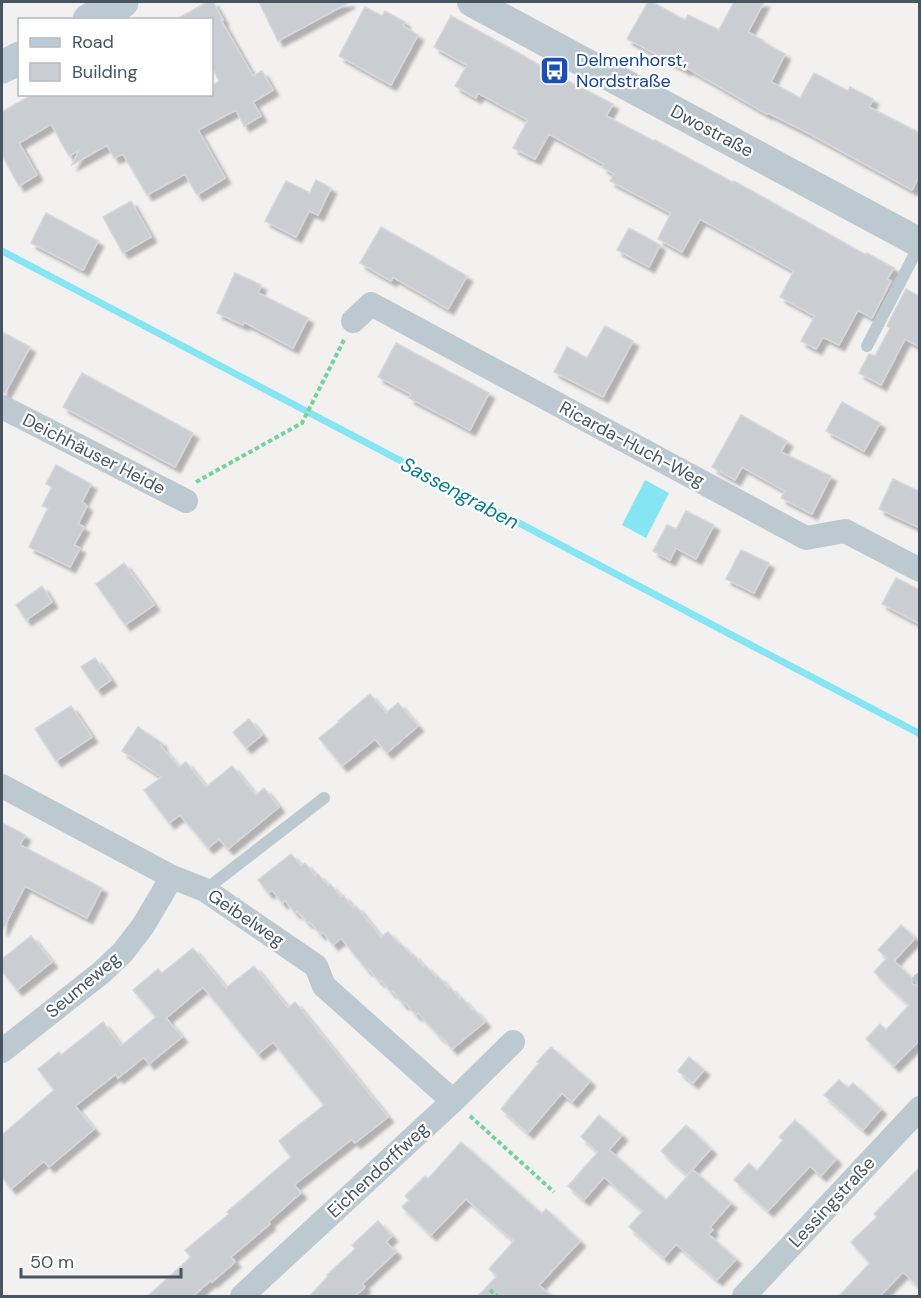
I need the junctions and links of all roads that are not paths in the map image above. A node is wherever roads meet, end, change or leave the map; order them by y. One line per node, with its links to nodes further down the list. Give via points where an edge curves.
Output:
1 (122, 2): 3 (main road)
2 (472, 2): 6 (street, Dwostraße)
3 (93, 18)
4 (18, 59): 5 (main road)
5 (2, 67)
6 (920, 244): 8 (lane)
7 (353, 321): 11 (street, Ricarda-Huch-Weg, via 371,304 806,538 845,531)
8 (867, 346)
9 (2, 407): 10 (street, Deichhäuser Heide)
10 (186, 501)
11 (920, 570)
12 (2, 786): 14 (street, Geibelweg)
13 (324, 798): 15 (lane)
14 (172, 877): 15 (street, Geibelweg); 17 (street, Seumeweg, via 123,952)
15 (205, 890): 18 (street, Geibelweg, via 316,966 324,986)
16 (513, 1042): 18 (street, Eichendorffweg)
17 (2, 1051)
18 (453, 1101): 20 (street, Eichendorffweg)
19 (920, 1108): 21 (street, Lessingstraße)
20 (242, 1296)
21 (744, 1296)

